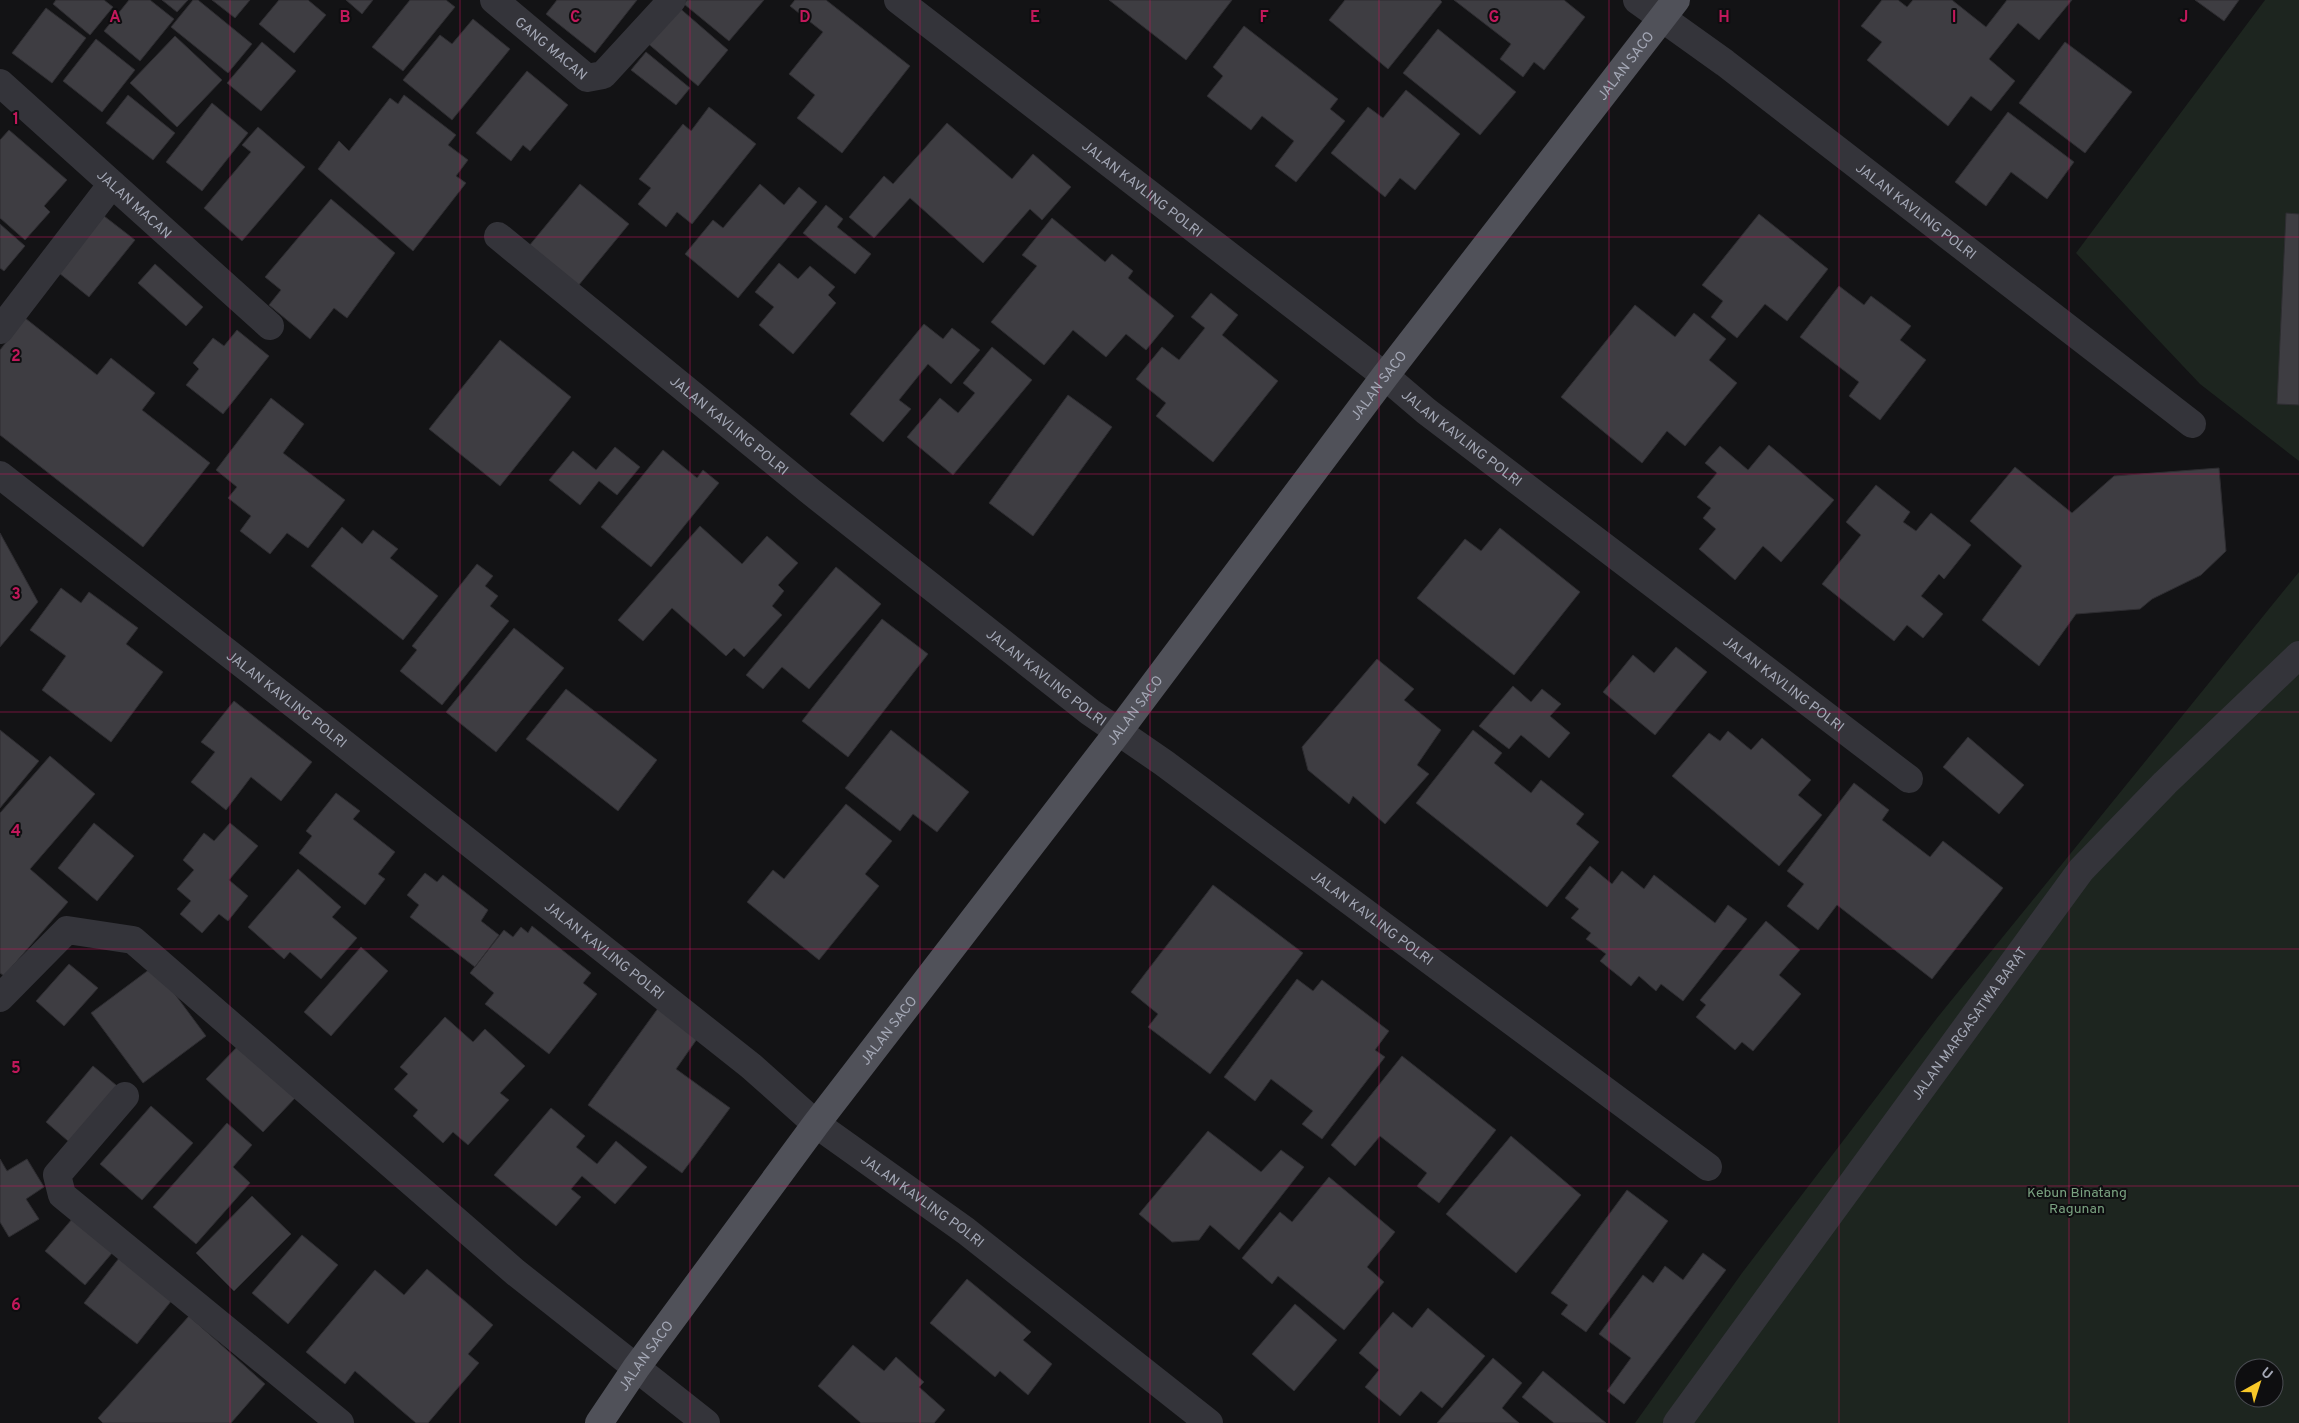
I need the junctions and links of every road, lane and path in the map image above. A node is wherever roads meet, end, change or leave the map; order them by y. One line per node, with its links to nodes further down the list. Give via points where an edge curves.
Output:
1 (494, 0): 2 (street, GANG MACAN, via 587,78 603,75)
2 (672, 0)
3 (898, 0): 11 (street, JALAN KAVLING POLRI)
4 (1637, 0): 5 (street, JALAN KAVLING POLRI)
5 (1669, 9): 11 (main road, JALAN SACO); 12 (street, JALAN KAVLING POLRI, via 1725,63)
6 (0, 83): 7 (street, JALAN MACAN)
7 (112, 184): 9 (street, JALAN MACAN); 10 (street)
8 (498, 236): 15 (street, JALAN KAVLING POLRI, via 810,491)
9 (270, 326)
10 (0, 330)
11 (1385, 376): 15 (main road, JALAN SACO); 16 (street, JALAN KAVLING POLRI, via 1442,423)
12 (2192, 424)
13 (0, 475): 19 (street, JALAN KAVLING POLRI, via 720,1042)
14 (2299, 656): 26 (street, JALAN MARGASATWA BARAT, via 2165,782 2081,870)
15 (1118, 732): 19 (main road, JALAN SACO); 20 (street, JALAN KAVLING POLRI)
16 (1909, 779)
17 (0, 998): 21 (street, via 67,930 133,940 515,1272)
18 (125, 1096): 22 (street, via 57,1175 62,1195)
19 (816, 1124): 21 (main road, JALAN SACO); 25 (street, JALAN KAVLING POLRI, via 966,1231)
20 (1708, 1167)
21 (636, 1368): 23 (main road, JALAN SACO); 24 (street)
22 (340, 1423)
23 (599, 1423)
24 (706, 1423)
25 (1209, 1423)
26 (1677, 1423)

